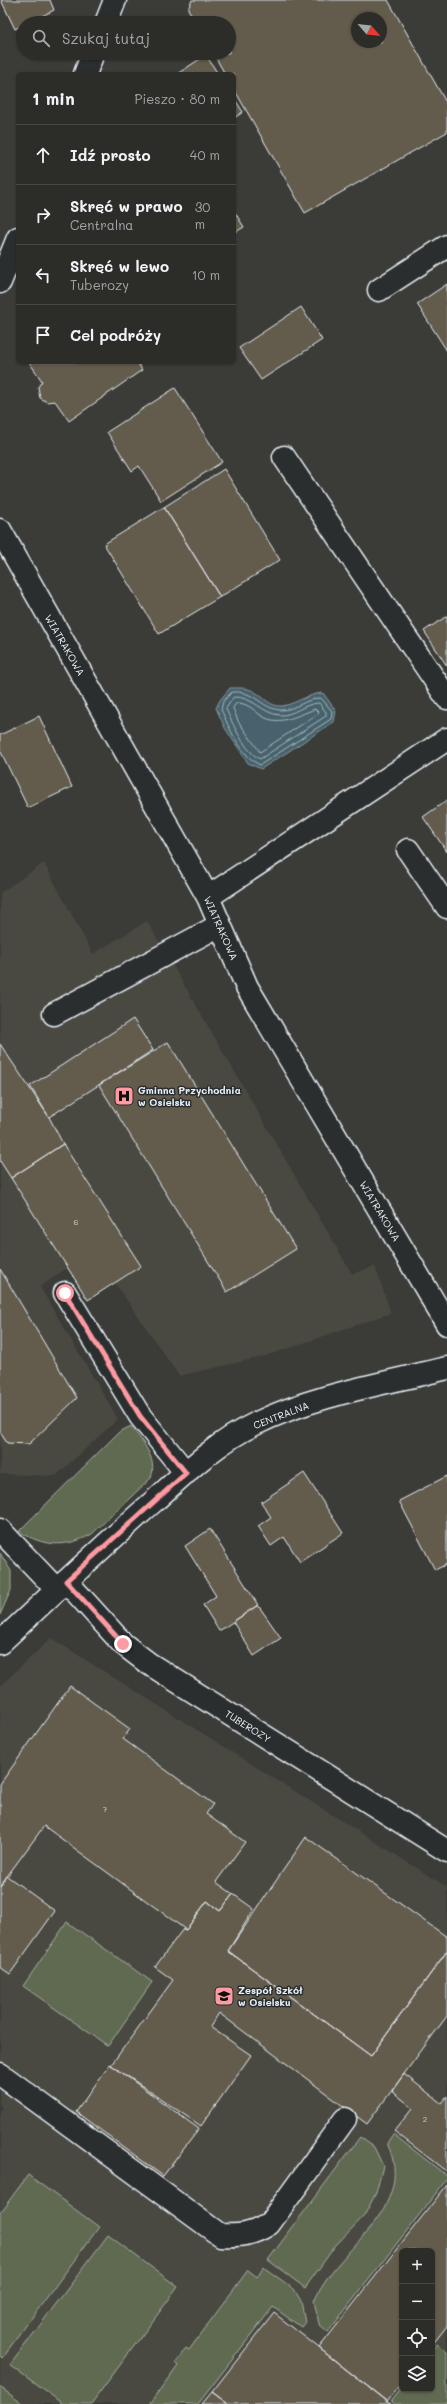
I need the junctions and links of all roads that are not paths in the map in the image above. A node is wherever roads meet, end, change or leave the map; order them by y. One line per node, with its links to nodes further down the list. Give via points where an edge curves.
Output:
1 (90, 60): 2 (street)
2 (86, 72)
3 (16, 243): 5 (street)
4 (447, 246): 6 (street)
5 (0, 282)
6 (379, 290)
7 (284, 457): 9 (street)
8 (0, 530): 12 (street, WIATRAKOWA)
9 (447, 698)
10 (447, 739): 12 (street)
11 (408, 850): 13 (street)
12 (208, 897): 14 (street, WIATRAKOWA)
13 (447, 907)
14 (220, 925): 15 (street); 17 (street, WIATRAKOWA, via 247,987)
15 (54, 1014)
16 (65, 1293): 19 (street, via 140,1416)
17 (447, 1324)
18 (447, 1368): 19 (street, CENTRALNA, via 375,1385 277,1414 231,1437)
19 (186, 1473): 21 (street, CENTRALNA)
20 (0, 1530): 21 (street, TUBEROZY)
21 (61, 1586): 22 (street, CENTRALNA); 23 (street, TUBEROZY, via 123,1644 148,1663)
22 (0, 1643)
23 (447, 1851)
24 (0, 2074): 25 (street, via 220,2235 254,2234 269,2224)
25 (345, 2119)

